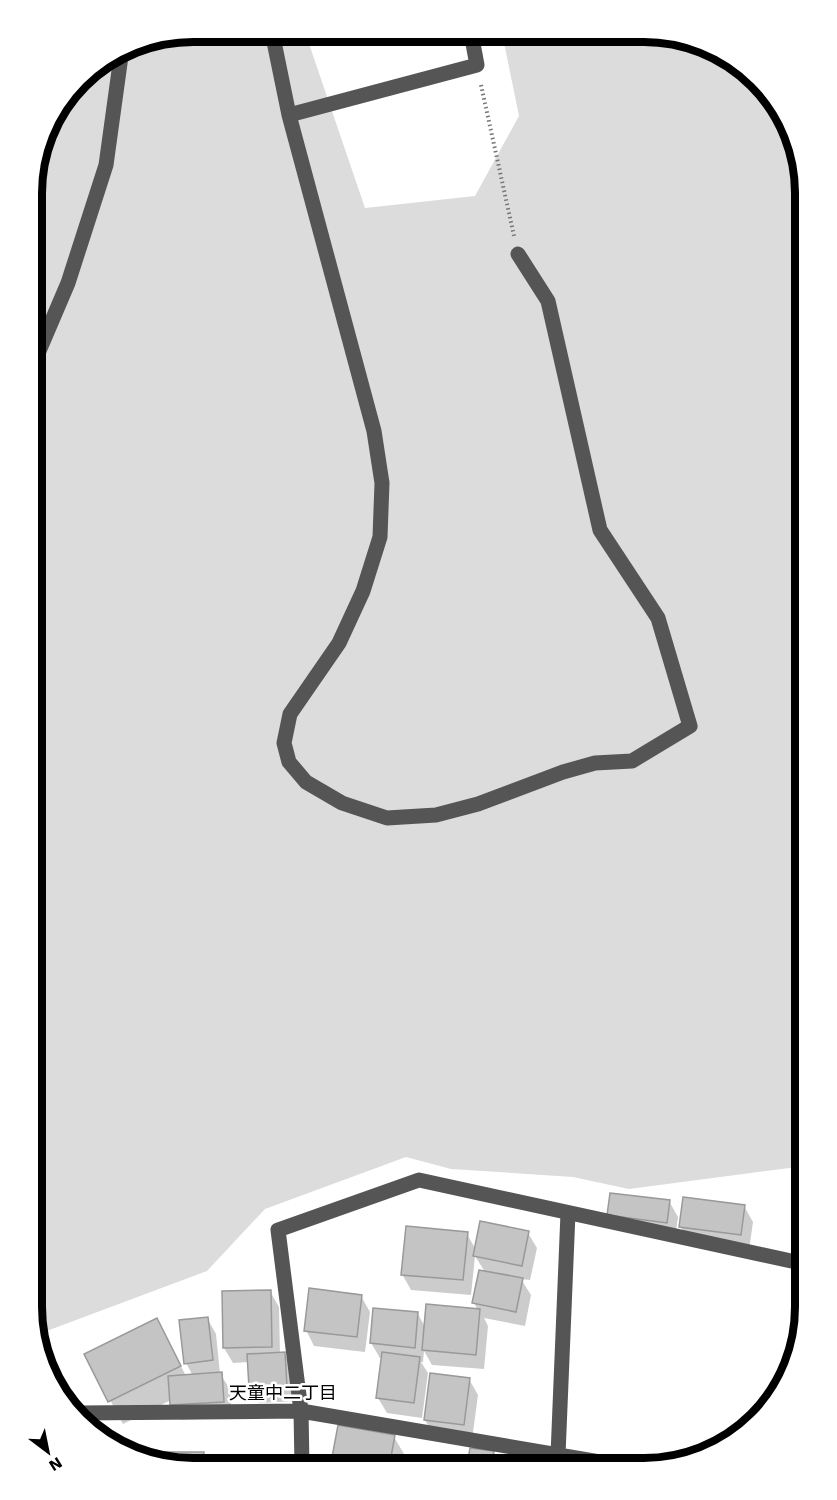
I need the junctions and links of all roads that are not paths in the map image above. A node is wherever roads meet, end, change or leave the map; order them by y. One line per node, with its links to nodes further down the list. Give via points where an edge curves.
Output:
1 (274, 42): 4 (lane)
2 (473, 42): 4 (lane, via 477,65)
3 (121, 60): 6 (lane, via 106,165 68,283)
4 (289, 116): 5 (lane, via 374,431 382,483 380,537 363,591 339,643 290,714 284,742 289,762 306,782 342,803 387,819 436,815 595,763 632,761 690,726 658,618 600,530 548,302)
5 (518, 254)
6 (42, 344)
7 (568, 1213): 8 (lane); 9 (lane, via 419,1180 278,1230); 11 (lane)
8 (795, 1262)
9 (302, 1411): 10 (lane); 11 (lane); 12 (lane)
10 (85, 1413)
11 (558, 1455): 13 (lane)
12 (302, 1458)
13 (576, 1458)

